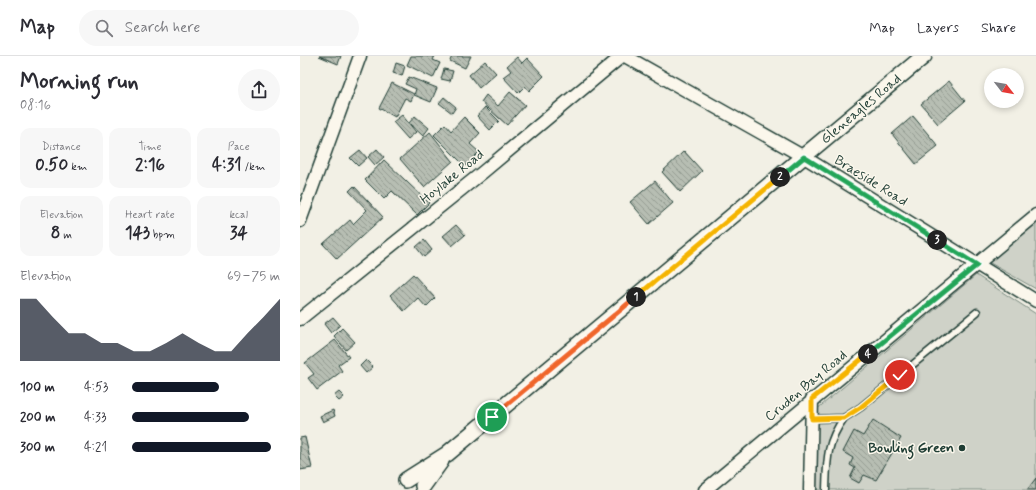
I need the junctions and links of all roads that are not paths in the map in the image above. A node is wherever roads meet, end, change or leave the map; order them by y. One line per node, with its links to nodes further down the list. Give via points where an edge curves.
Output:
1 (360, 56): 7 (street)
2 (622, 56): 11 (street, Hoylake Road)
3 (625, 56): 5 (street, Braeside Road)
4 (924, 56): 5 (street, Gleneagles Road)
5 (804, 157): 8 (street, Braeside Road); 15 (street, Gleneagles Road)
6 (1036, 215): 8 (street, Cruden Bay Road)
7 (300, 221)
8 (977, 265): 9 (street, Braeside Road); 12 (street, Cruden Bay Road)
9 (1036, 301)
10 (977, 312): 13 (lane)
11 (300, 319)
12 (812, 399): 14 (street); 18 (street, Cruden Bay Road)
13 (844, 418): 14 (lane); 20 (lane, via 833,432 829,446)
14 (812, 419): 19 (street)
15 (447, 454): 16 (street, Gleneagles Road); 17 (street, Gleneagles Road)
16 (399, 487): 17 (street, via 416,480)
17 (423, 488)
18 (706, 489)
19 (810, 490)
20 (826, 490)

